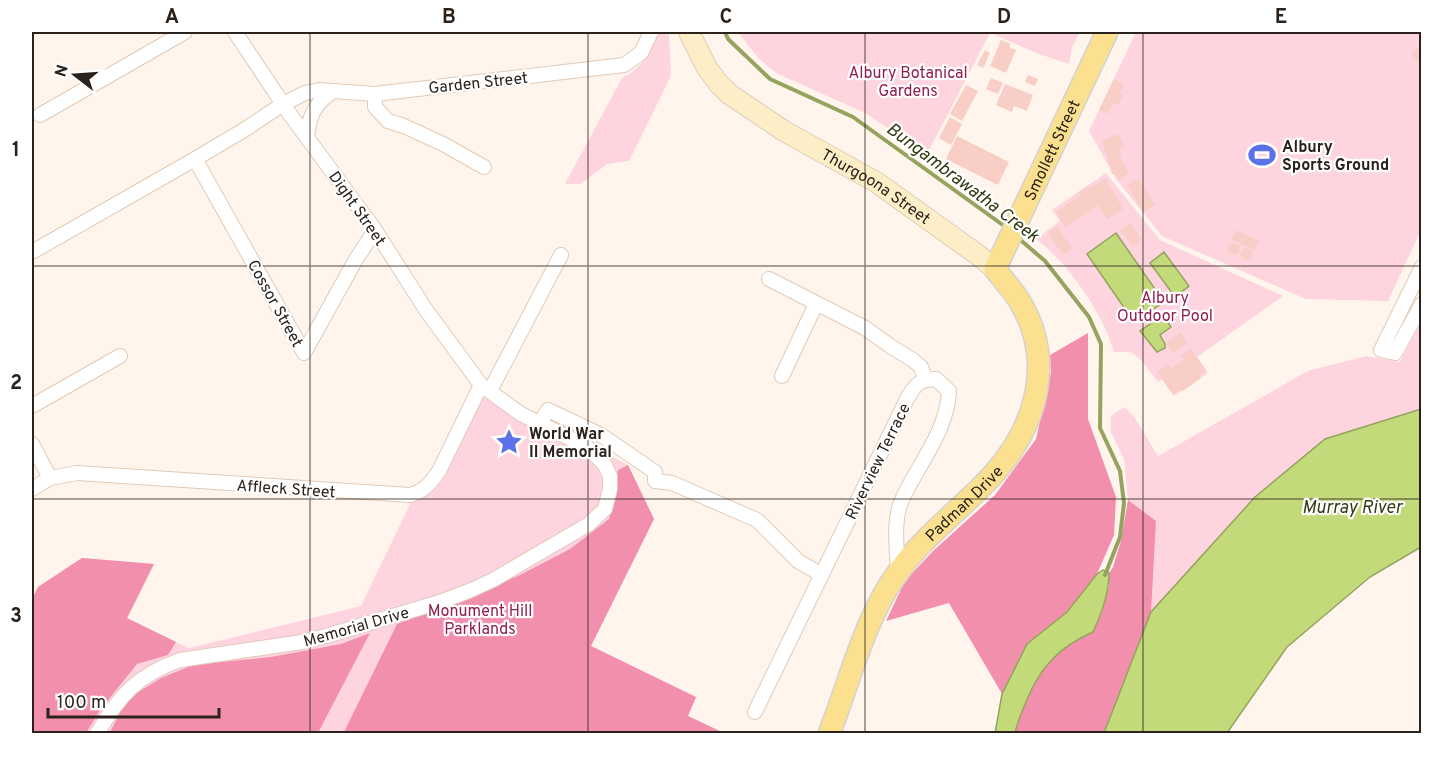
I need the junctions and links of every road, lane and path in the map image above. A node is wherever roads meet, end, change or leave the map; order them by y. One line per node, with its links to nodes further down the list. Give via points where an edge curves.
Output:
1 (185, 32): 11 (street)
2 (235, 32): 9 (street, Dight Street)
3 (651, 32): 8 (street, Garden Street, via 641,53 624,65)
4 (689, 32): 10 (main road, Thurgoona Street, via 719,84)
5 (701, 32): 10 (main road, Thurgoona Street, via 718,71)
6 (1107, 32): 19 (main road, Smollett Street)
7 (332, 92): 8 (street, Garden Street); 9 (street, Garden Street, via 305,93); 12 (street, via 313,111)
8 (375, 94): 14 (street, via 375,107 388,121 443,144)
9 (286, 109): 12 (street, Dight Street); 13 (street, Garden Street)
10 (753, 110): 19 (main road, Thurgoona Street, via 876,182)
11 (40, 115)
12 (307, 137): 15 (street, Dight Street)
13 (195, 159): 15 (street, Cossor Street, via 304,354); 16 (street, Garden Street)
14 (484, 167)
15 (375, 230): 26 (street, Dight Street, via 426,310)
16 (32, 252)
17 (561, 255): 26 (street, Affleck Street, via 493,385)
18 (1422, 267): 22 (street, via 1381,350 1395,353)
19 (995, 269): 32 (main road, Padman Drive, via 1020,302 1034,339 1038,380 1029,420 1006,460)
20 (768, 279): 21 (street)
21 (816, 304): 24 (street); 25 (street, via 865,328 914,360)
22 (1422, 304)
23 (120, 356): 27 (street)
24 (782, 376)
25 (925, 379): 32 (street, via 936,379 944,385 949,391 948,400 931,448 901,503 896,527); 33 (street, Riverview Terrace, via 908,397)
26 (484, 387): 28 (street, Memorial Drive, via 511,408); 30 (street, Affleck Street, via 434,477 420,492 410,495 109,474 77,473)
27 (32, 406)
28 (540, 423): 33 (street, via 548,410 601,435 655,472 655,481 672,483 757,520 798,561); 35 (street, Memorial Drive, via 587,447 610,476 604,509 579,532 493,580 440,602 293,644 180,660 164,666 121,697)
29 (32, 444): 30 (street)
30 (50, 478): 31 (street, Affleck Street)
31 (32, 489)
32 (898, 571): 36 (main road, Padman Drive, via 871,621)
33 (822, 575): 34 (street, Riverview Terrace)
34 (755, 712)
35 (98, 734)
36 (829, 734)

